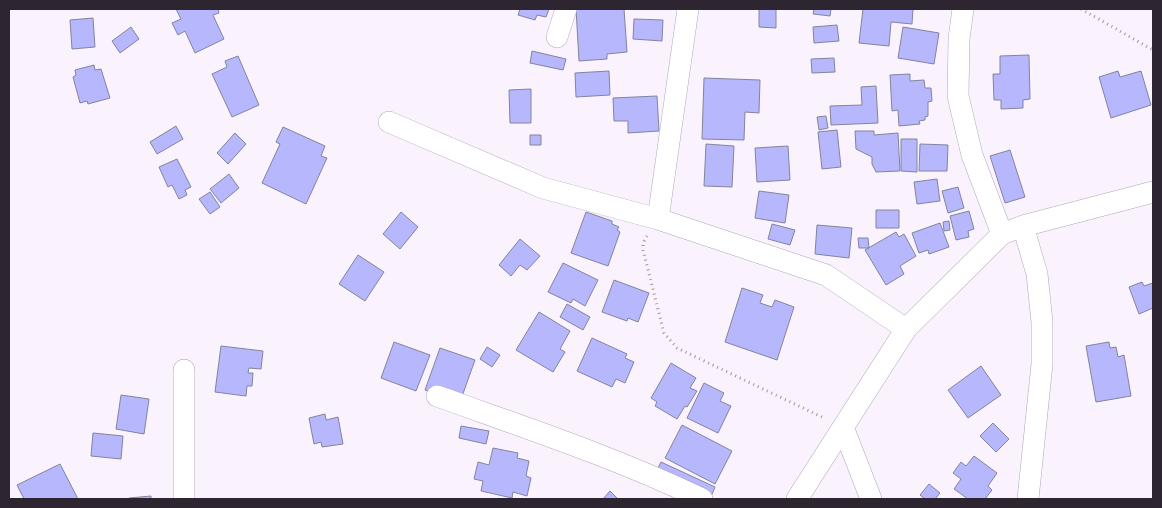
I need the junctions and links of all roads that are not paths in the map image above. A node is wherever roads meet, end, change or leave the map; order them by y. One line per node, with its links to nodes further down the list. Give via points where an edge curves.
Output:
1 (566, 9): 4 (street)
2 (688, 9): 7 (street)
3 (962, 9): 9 (street, via 958,96 972,155)
4 (557, 37)
5 (389, 122): 7 (street, via 543,188)
6 (1153, 192): 8 (street)
7 (658, 219): 10 (street, via 826,275)
8 (1023, 226): 9 (street); 18 (street, via 1037,274 1042,322 1042,364)
9 (1002, 234): 10 (street)
10 (906, 329): 13 (street)
11 (184, 370): 14 (street)
12 (436, 396): 15 (street, via 667,482)
13 (843, 427): 16 (street); 17 (street)
14 (184, 499)
15 (702, 499)
16 (797, 499)
17 (871, 499)
18 (1028, 499)

